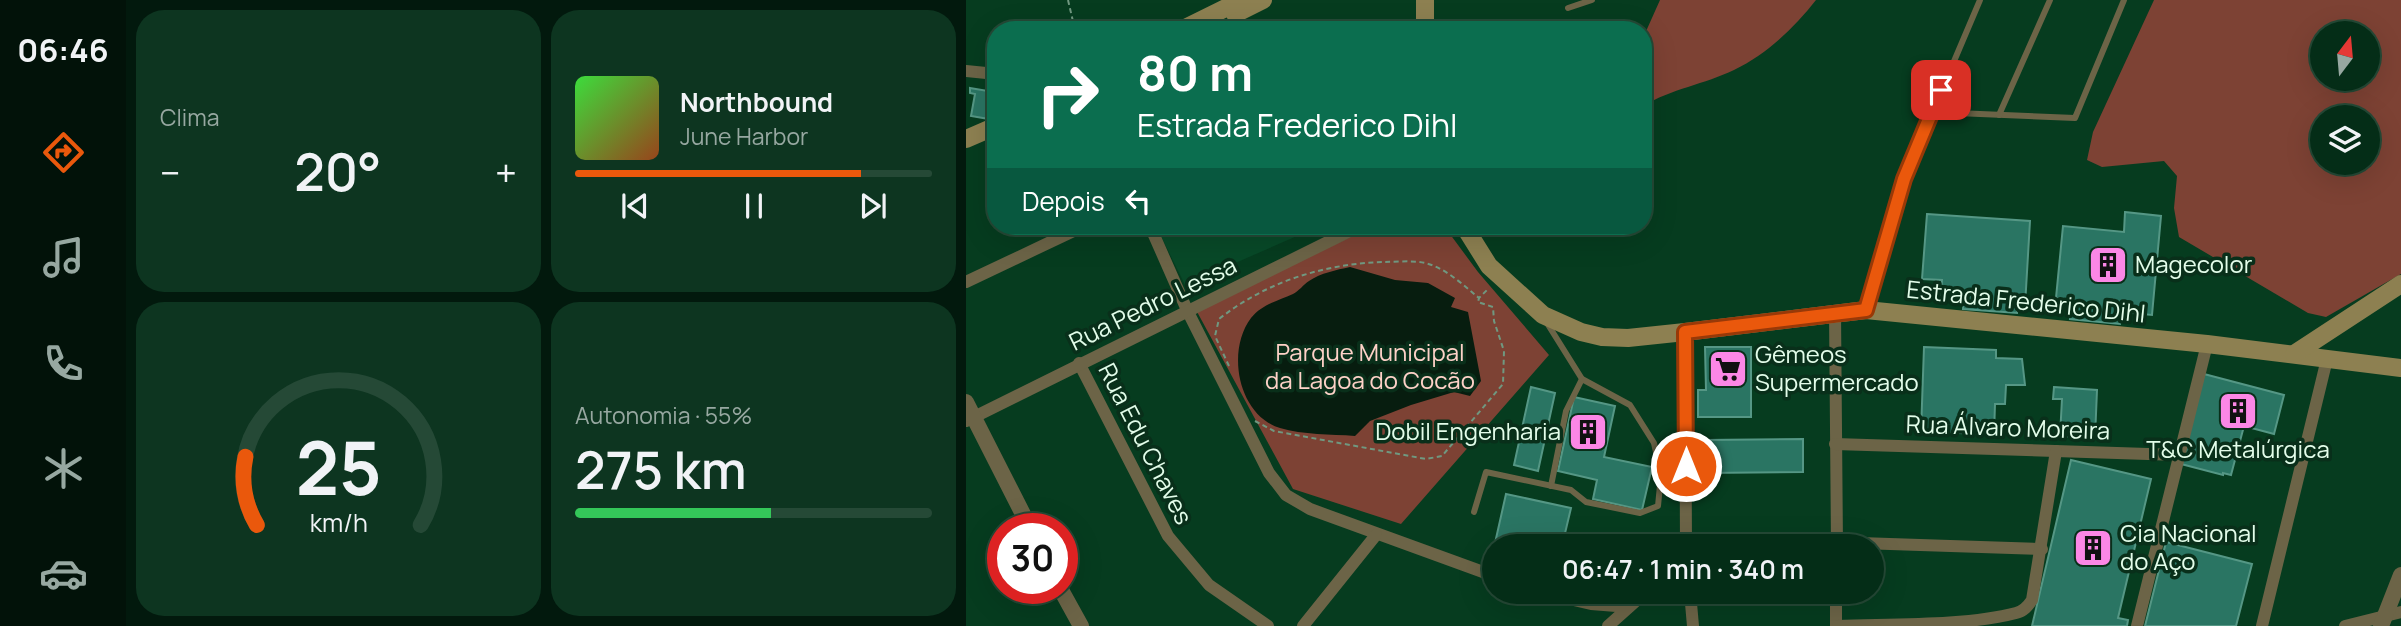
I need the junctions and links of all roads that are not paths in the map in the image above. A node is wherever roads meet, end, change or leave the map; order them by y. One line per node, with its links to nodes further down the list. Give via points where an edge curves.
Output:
1 (1242, 0): 9 (main road)
2 (1263, 0): 10 (main road)
3 (1426, 0): 11 (main road)
4 (1592, 0): 8 (lane)
5 (1980, 0): 14 (lane)
6 (2050, 0): 15 (lane)
7 (2124, 0): 15 (lane, via 2075,118)
8 (1568, 8)
9 (1199, 21)
10 (1221, 21)
11 (1425, 21)
12 (966, 71): 13 (street)
13 (987, 73)
14 (1932, 112): 15 (lane); 25 (lane, via 1904,179)
15 (1999, 115)
16 (987, 129): 17 (main road)
17 (966, 138)
18 (1065, 235): 22 (street)
19 (1154, 235): 24 (street)
20 (1341, 235): 24 (street, Rua Pedro Lessa)
21 (1470, 235): 27 (main road, Estrada Frederico Dihl, via 1500,278)
22 (966, 282)
23 (2401, 284): 30 (main road)
24 (1187, 310): 32 (street, Rua Pedro Lessa); 45 (street, via 1269,473 1286,495)
25 (1866, 310): 26 (main road, Estrada Frederico Dihl); 29 (main road, Estrada Frederico Dihl)
26 (1835, 312): 28 (main road, Estrada Frederico Dihl); 37 (street)
27 (1543, 315): 28 (main road, Estrada Frederico Dihl, via 1602,337); 34 (lane)
28 (1685, 332): 43 (street)
29 (2207, 345): 30 (main road, Estrada Frederico Dihl); 39 (street)
30 (2294, 354): 31 (main road, Estrada Frederico Dihl)
31 (2327, 359): 33 (main road, Estrada Frederico Dihl); 66 (street)
32 (1080, 363): 36 (street, Rua Pedro Lessa); 60 (street, Rua Edu Chaves, via 1168,536 1209,585)
33 (2401, 368)
34 (1582, 379): 40 (lane, via 1566,411); 40 (lane, via 1630,405 1654,443 1661,475 1658,506 1640,513 1587,502 1571,490)
35 (966, 402): 36 (street)
36 (970, 419): 42 (street)
37 (1835, 444): 38 (street, Rua Álvaro Moreira); 44 (street)
38 (2056, 451): 39 (street, Rua Álvaro Moreira); 47 (street)
39 (2179, 455): 65 (street)
40 (1551, 486): 41 (lane, via 1486,472)
41 (1474, 512)
42 (1022, 513)
43 (1686, 534)
44 (1837, 534)
45 (1376, 535): 48 (street); 61 (street)
46 (1884, 546): 47 (street)
47 (2042, 549): 58 (street, via 2032,600 2026,608)
48 (1482, 572)
49 (2401, 575): 57 (street)
50 (1068, 604): 59 (street)
51 (1591, 604): 55 (street)
52 (1632, 604): 55 (street)
53 (1691, 604): 63 (street)
54 (1836, 604): 64 (street)
55 (1629, 607): 62 (street)
56 (2401, 612): 57 (street)
57 (2382, 620): 67 (street)
58 (1975, 624): 64 (street)
59 (1081, 626)
60 (1268, 626)
61 (1303, 626)
62 (1608, 626)
63 (1693, 626)
64 (1837, 626)
65 (2137, 626)
66 (2262, 626)
67 (2346, 626)

